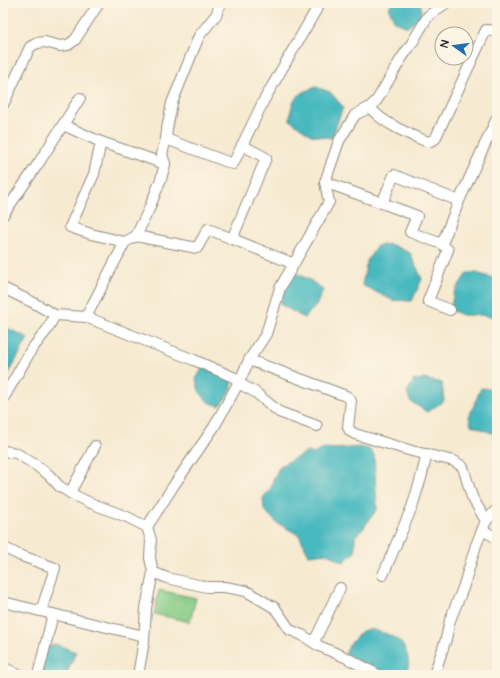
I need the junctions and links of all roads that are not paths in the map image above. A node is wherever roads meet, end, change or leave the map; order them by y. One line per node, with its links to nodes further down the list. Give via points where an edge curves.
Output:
1 (99, 3): 7 (street, via 75,40 68,45 60,46 45,42 30,47)
2 (221, 3): 11 (street, via 216,15 199,36 180,82 172,103)
3 (320, 3): 13 (street, via 264,100)
4 (446, 3): 8 (street, via 428,16 377,100)
5 (497, 31): 8 (street, via 486,30 435,139 428,142 404,132)
6 (80, 98): 10 (street)
7 (4, 99)
8 (370, 107): 15 (street, via 355,115 339,141)
9 (497, 118): 16 (street)
10 (63, 125): 12 (street); 18 (street)
11 (166, 139): 13 (street, via 234,164); 14 (street, via 162,154)
12 (101, 142): 14 (street); 21 (street, via 94,174 70,227)
13 (242, 145): 20 (street, via 266,158)
14 (166, 164): 19 (street)
15 (326, 182): 17 (street); 23 (street, via 329,202)
16 (459, 201): 17 (street, via 394,175); 22 (street)
17 (382, 202): 22 (street, via 417,216 410,232)
18 (3, 215)
19 (136, 236): 20 (street, via 197,248 208,229); 21 (street)
20 (232, 239): 23 (street)
21 (125, 242): 27 (street)
22 (442, 244): 25 (street, via 448,250 428,301)
23 (294, 264): 28 (street, via 280,288 266,334)
24 (3, 288): 26 (street)
25 (450, 310)
26 (55, 315): 27 (street); 30 (street)
27 (86, 317): 29 (street, via 194,360)
28 (249, 360): 29 (street); 34 (street, via 349,398 351,401 348,427 355,434)
29 (239, 381): 31 (street, via 279,412); 38 (street, via 214,427)
30 (3, 399)
31 (317, 426)
32 (95, 446): 35 (street)
33 (3, 451): 35 (street, via 16,453 34,464)
34 (427, 454): 37 (street, via 454,461 463,467); 42 (street, via 412,507)
35 (70, 493): 38 (street)
36 (497, 509): 37 (street)
37 (484, 526): 39 (street); 55 (street, via 450,620)
38 (147, 527): 41 (street, via 151,540 150,558)
39 (497, 538)
40 (3, 547): 45 (street, via 55,568)
41 (153, 572): 47 (street); 48 (street, via 167,578 207,587 246,591 275,608 290,630)
42 (383, 575)
43 (340, 588): 48 (street)
44 (3, 602): 45 (street)
45 (41, 611): 46 (street)
46 (53, 614): 47 (street); 52 (street)
47 (144, 636): 53 (street)
48 (314, 642): 54 (street)
49 (3, 667): 51 (street)
50 (497, 672): 56 (street)
51 (18, 675)
52 (38, 675)
53 (138, 675)
54 (378, 675)
55 (434, 675)
56 (496, 675)

